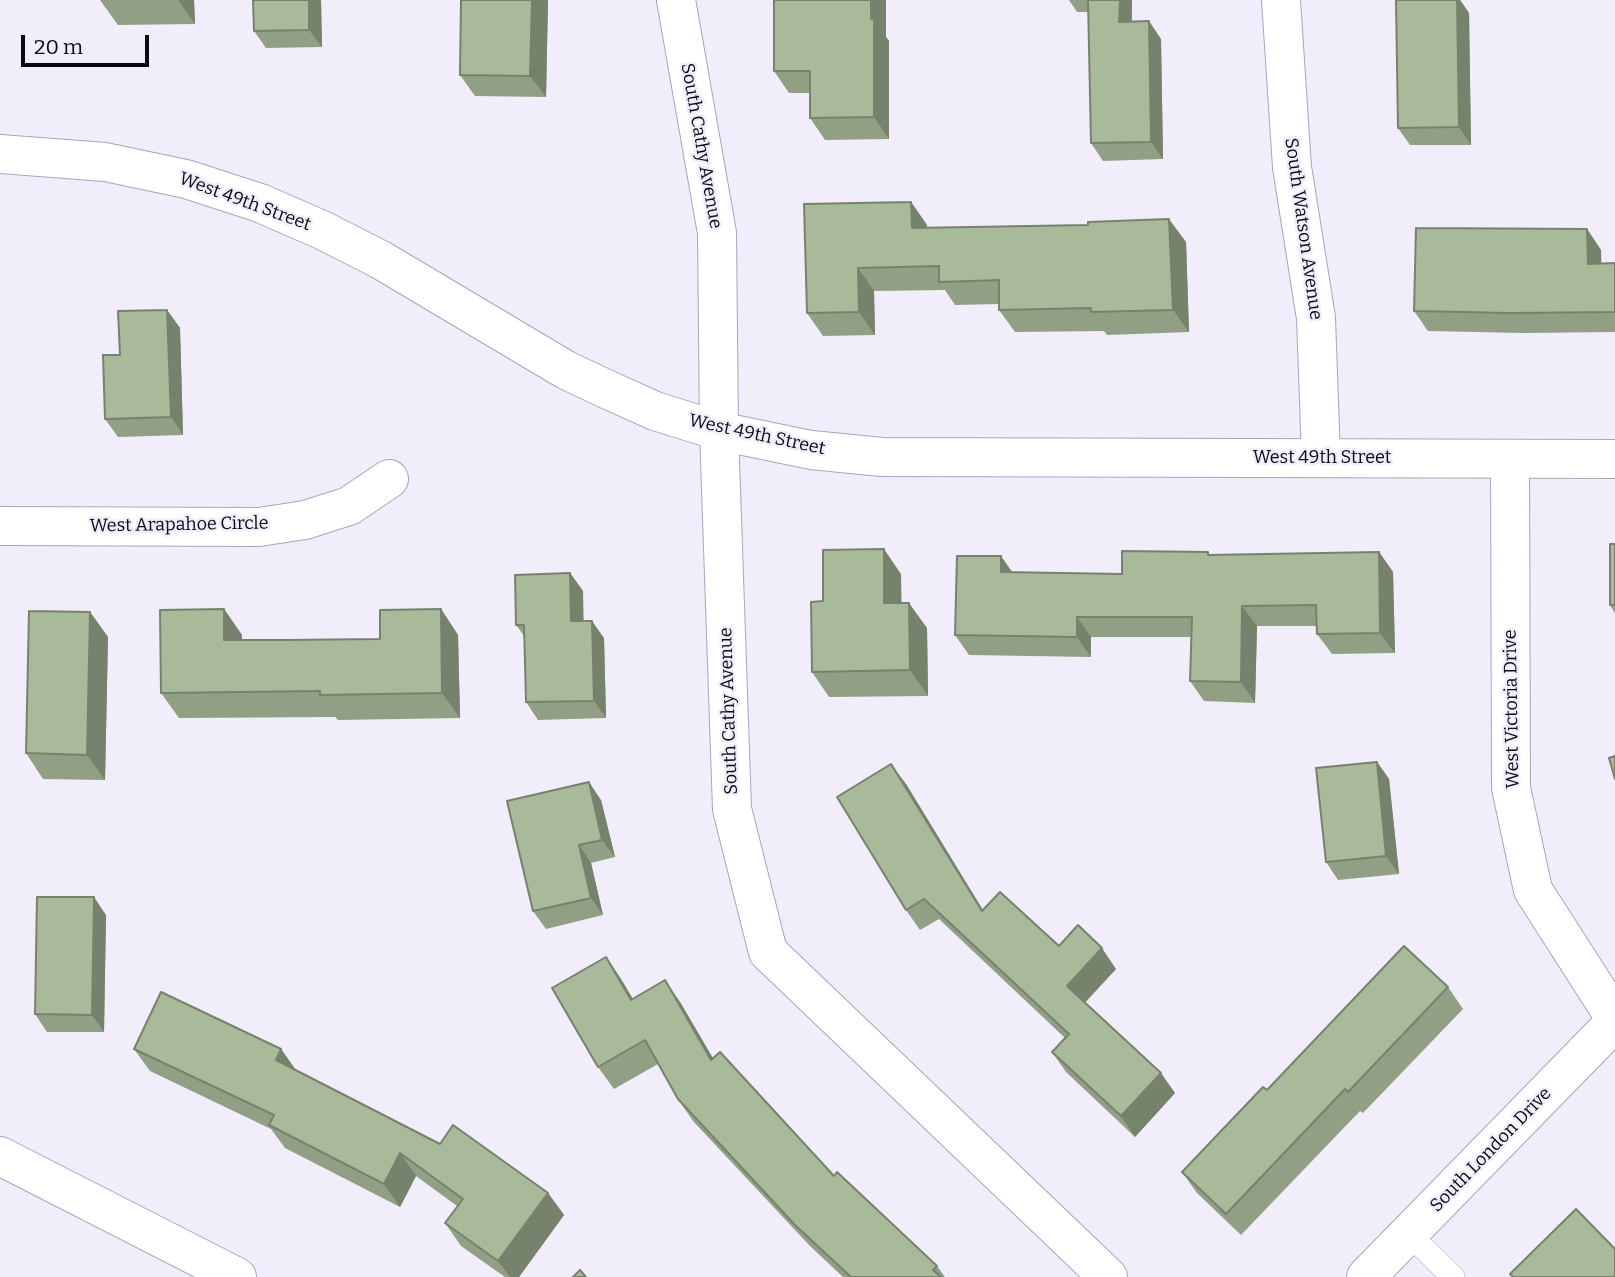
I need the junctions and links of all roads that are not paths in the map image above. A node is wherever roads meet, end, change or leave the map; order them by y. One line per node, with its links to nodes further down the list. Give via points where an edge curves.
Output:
1 (676, 0): 4 (street, South Cathy Avenue, via 717,233)
2 (1281, 0): 5 (street, South Watson Avenue, via 1292,167 1316,318)
3 (0, 154): 4 (street, West 49th Street, via 105,162 186,179 260,203 381,260 566,370 656,411)
4 (719, 431): 5 (street, West 49th Street, via 811,450 881,457); 14 (street, South Cathy Avenue, via 732,809 768,952)
5 (1321, 457): 6 (street, West 49th Street)
6 (1510, 459): 7 (street, West 49th Street); 10 (street, West Victoria Drive, via 1511,788 1534,890)
7 (1615, 459)
8 (389, 479): 9 (street, West Arapahoe Circle, via 349,506 305,520 259,527)
9 (0, 526)
10 (1615, 1020): 12 (street, South London Drive)
11 (0, 1156): 13 (street)
12 (1409, 1234): 15 (street, South London Drive); 16 (lane)
13 (237, 1277)
14 (1108, 1277)
15 (1366, 1277)
16 (1453, 1277)

